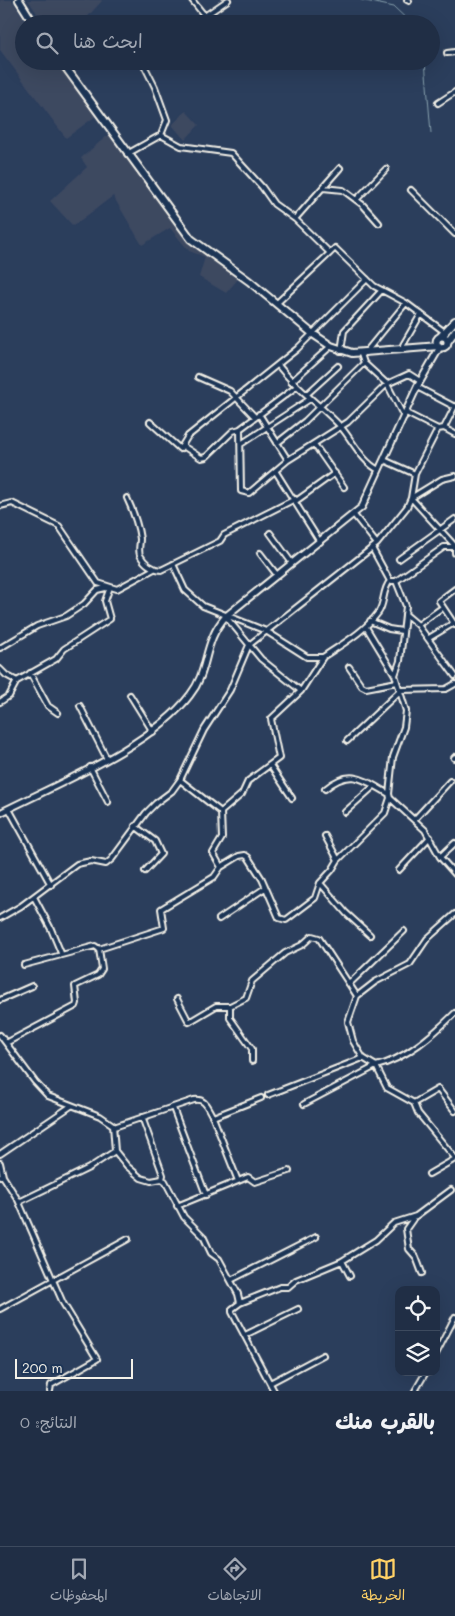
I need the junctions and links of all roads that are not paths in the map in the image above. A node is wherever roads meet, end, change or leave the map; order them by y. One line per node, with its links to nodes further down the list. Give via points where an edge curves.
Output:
1 (19, 0): 4 (main road)
2 (192, 0): 5 (street)
3 (228, 0): 5 (street)
4 (28, 15)
5 (204, 15)
6 (455, 52): 7 (street)
7 (447, 53)
8 (67, 70): 13 (main road)
9 (146, 70): 12 (street, via 167,120)
10 (455, 92): 11 (street)
11 (438, 102)
12 (161, 135): 13 (street); 19 (street, via 181,146 231,153 274,204)
13 (127, 154): 26 (main road, via 194,242)
14 (340, 168): 16 (street)
15 (386, 169): 18 (street)
16 (323, 188): 18 (street, via 343,190); 19 (street)
17 (411, 190): 21 (street)
18 (356, 200): 20 (street)
19 (295, 219): 22 (street)
20 (379, 223)
21 (455, 234)
22 (330, 253): 23 (street, via 335,248); 26 (street)
23 (367, 279): 24 (street); 30 (street)
24 (382, 290): 25 (street); 35 (street, via 344,332)
25 (406, 302): 27 (street); 37 (street)
26 (277, 303): 30 (main road)
27 (421, 314): 31 (street); 36 (street, via 403,344)
28 (455, 320): 31 (main road)
29 (455, 330): 32 (main road)
30 (313, 334): 33 (main road); 39 (street)
31 (443, 335): 32 (main road, via 437,341)
32 (443, 345): 34 (main road); 36 (main road); 42 (street)
33 (331, 346): 35 (main road); 43 (street)
34 (455, 347)
35 (341, 350): 37 (main road)
36 (403, 350): 37 (main road)
37 (363, 354): 38 (street)
38 (364, 363): 44 (street); 51 (street)
39 (278, 365): 43 (street); 48 (street)
40 (338, 366): 47 (street)
41 (198, 377): 48 (street, via 220,385)
42 (420, 381): 44 (street, via 409,374); 46 (street)
43 (291, 382): 45 (street)
44 (387, 384): 53 (street); 56 (street)
45 (296, 387): 47 (street); 52 (street)
46 (417, 387): 50 (street); 53 (street)
47 (306, 394): 49 (street)
48 (238, 397): 54 (street); 65 (street, via 188,436)
49 (310, 399): 51 (street); 57 (street)
50 (455, 407): 58 (street)
51 (319, 408): 56 (street); 62 (street)
52 (259, 414): 54 (street); 57 (street)
53 (405, 415): 60 (street); 67 (street)
54 (254, 417): 59 (street)
55 (150, 422): 65 (street, via 177,449)
56 (340, 426): 64 (street); 68 (street, via 371,466)
57 (268, 427): 62 (street); 63 (street)
58 (444, 428): 60 (street); 61 (street)
59 (240, 429): 63 (street); 65 (street, via 233,431 206,457 200,458)
60 (438, 429): 71 (street)
61 (455, 434)
62 (277, 443): 66 (street)
63 (241, 444): 69 (street, via 241,491 249,493)
64 (314, 444): 66 (street); 70 (street)
65 (183, 446)
66 (288, 460): 69 (street)
67 (384, 460): 68 (street); 71 (street)
68 (379, 470): 78 (street, via 368,498)
69 (276, 472): 76 (street)
70 (335, 473): 73 (street); 76 (street)
71 (415, 474): 75 (street)
72 (455, 476): 75 (street, via 442,479)
73 (344, 486)
74 (128, 498): 90 (street, via 140,540 139,553)
75 (411, 498): 80 (street); 83 (street)
76 (295, 500): 82 (street); 89 (street)
77 (0, 506): 94 (street, via 12,503 59,526 98,583)
78 (354, 515): 82 (street); 83 (street)
79 (455, 519): 80 (street)
80 (440, 530): 85 (street); 87 (street)
81 (270, 533): 88 (street)
82 (320, 542): 88 (street)
83 (377, 544): 84 (street)
84 (372, 548): 93 (street); 103 (street)
85 (455, 549): 92 (street, via 444,547)
86 (260, 552): 91 (street)
87 (399, 559)
88 (292, 563): 91 (street)
89 (173, 564): 90 (street, via 161,570); 98 (street, via 193,599)
90 (154, 569): 94 (street, via 117,589)
91 (277, 575): 98 (street)
92 (396, 580): 93 (street); 97 (street, via 406,606)
93 (390, 581): 99 (street, via 378,613)
94 (110, 587): 107 (street, via 97,590 66,616 37,626); 111 (street, via 105,602 110,620 64,649 56,659)
95 (455, 589): 96 (street, via 440,601)
96 (443, 607): 100 (street); 101 (street)
97 (405, 614): 101 (street); 104 (street)
98 (226, 616): 103 (street); 106 (street); 123 (street, via 215,628 209,642 198,685 174,715)
99 (370, 621): 102 (street); 104 (street)
100 (454, 624): 105 (street)
101 (418, 625): 105 (street)
102 (366, 627): 108 (street); 112 (street)
103 (266, 631): 106 (street); 108 (street, via 307,658)
104 (402, 631): 112 (street, via 400,661)
105 (429, 638): 113 (street)
106 (249, 645): 118 (street); 128 (street, via 230,690 204,730)
107 (0, 648)
108 (323, 657): 118 (street)
109 (350, 667): 115 (street, via 366,688)
110 (0, 669): 114 (street)
111 (30, 673): 114 (street); 122 (street, via 48,706)
112 (395, 676): 115 (street)
113 (455, 676)
114 (17, 681): 120 (street, via 9,696)
115 (397, 682): 117 (street)
116 (455, 684): 117 (street, via 446,689)
117 (401, 690): 124 (street); 132 (street, via 406,711 404,727 392,757)
118 (301, 692): 126 (street, via 271,719 280,755)
119 (130, 696): 123 (street)
120 (0, 702)
121 (80, 706): 125 (street)
122 (58, 713)
123 (153, 732): 125 (street)
124 (347, 740)
125 (107, 759): 127 (street)
126 (270, 765): 133 (street); 136 (street, via 248,781 242,794)
127 (90, 767): 134 (street); 135 (street)
128 (180, 780): 136 (street); 140 (street)
129 (450, 781): 139 (street)
130 (374, 786): 131 (street, via 355,776 348,776); 132 (street); 137 (street)
131 (325, 789)
132 (390, 796): 139 (street); 145 (street, via 385,813)
133 (292, 798)
134 (108, 802)
135 (8, 809): 138 (street); 151 (street)
136 (221, 812): 146 (street, via 222,838 214,853)
137 (345, 812)
138 (0, 813)
139 (414, 820): 142 (street)
140 (136, 826): 148 (street, via 155,841 161,854); 151 (street, via 106,864 91,861 77,864)
141 (325, 836): 145 (street)
142 (430, 837): 144 (street); 147 (street)
143 (455, 843): 144 (street)
144 (440, 857): 149 (street)
145 (338, 860): 150 (street)
146 (221, 867): 152 (street, via 245,855); 159 (street, via 214,877 162,909 164,928)
147 (399, 870)
148 (145, 871)
149 (455, 874)
150 (320, 883): 152 (street, via 314,898 286,920 279,918); 158 (street)
151 (51, 885): 153 (street)
152 (266, 888): 156 (street)
153 (34, 897): 155 (street); 160 (street)
154 (455, 914): 164 (street, via 426,939 410,964)
155 (0, 918)
156 (219, 918)
157 (404, 931): 162 (street)
158 (370, 934)
159 (99, 949): 160 (street, via 95,946); 170 (street, via 102,969 98,975 75,986 76,1006)
160 (61, 954): 161 (street)
161 (24, 965)
162 (349, 984): 164 (street); 167 (street, via 319,938 312,936 285,952 252,981 246,998)
163 (32, 986): 166 (street)
164 (357, 996): 171 (street, via 348,1022 353,1042)
165 (177, 999): 167 (street, via 189,1022 216,1006)
166 (0, 1000)
167 (230, 1006): 172 (street, via 230,1018 252,1049)
168 (455, 1013): 173 (street, via 436,1031 388,1064)
169 (0, 1035): 170 (street)
170 (6, 1043): 178 (street, via 48,1096)
171 (363, 1058): 173 (street); 174 (street)
172 (252, 1061)
173 (376, 1066): 176 (street, via 387,1088); 177 (street)
174 (268, 1095)
175 (261, 1098): 182 (street)
176 (414, 1103): 180 (street, via 438,1089); 186 (street, via 418,1113)
177 (304, 1104)
178 (71, 1106): 183 (street, via 100,1116); 185 (street)
179 (173, 1108): 181 (street); 182 (street, via 200,1099); 194 (street)
180 (455, 1111)
181 (142, 1117): 183 (street); 191 (street)
182 (213, 1117): 192 (street)
183 (114, 1128): 184 (street)
184 (115, 1151): 191 (street, via 140,1178); 195 (street, via 89,1168)
185 (0, 1154)
186 (455, 1158): 189 (street)
187 (0, 1163): 190 (street)
188 (289, 1172): 192 (street, via 255,1182 248,1177)
189 (429, 1174)
190 (2, 1176): 195 (street)
191 (162, 1179): 196 (street)
192 (238, 1181): 194 (street)
193 (451, 1190): 197 (street)
194 (206, 1195): 196 (street)
195 (18, 1200): 203 (street)
196 (177, 1206): 204 (street, via 203,1236)
197 (416, 1216): 200 (street, via 394,1222 376,1240); 201 (street, via 406,1229 409,1249)
198 (316, 1237): 204 (street)
199 (128, 1239): 203 (street)
200 (342, 1261): 202 (street); 205 (street, via 296,1280 288,1287 280,1287)
201 (422, 1273)
202 (350, 1276)
203 (53, 1279): 206 (street); 214 (street, via 63,1303 97,1359 51,1386)
204 (231, 1280): 205 (street)
205 (240, 1303): 209 (street, via 232,1312)
206 (0, 1309)
207 (298, 1309): 209 (street)
208 (455, 1317): 210 (street)
209 (245, 1336): 213 (street)
210 (440, 1346)
211 (323, 1355): 213 (street)
212 (423, 1376): 216 (street)
213 (270, 1383): 215 (street)
214 (50, 1391)
215 (274, 1391)
216 (414, 1391)

